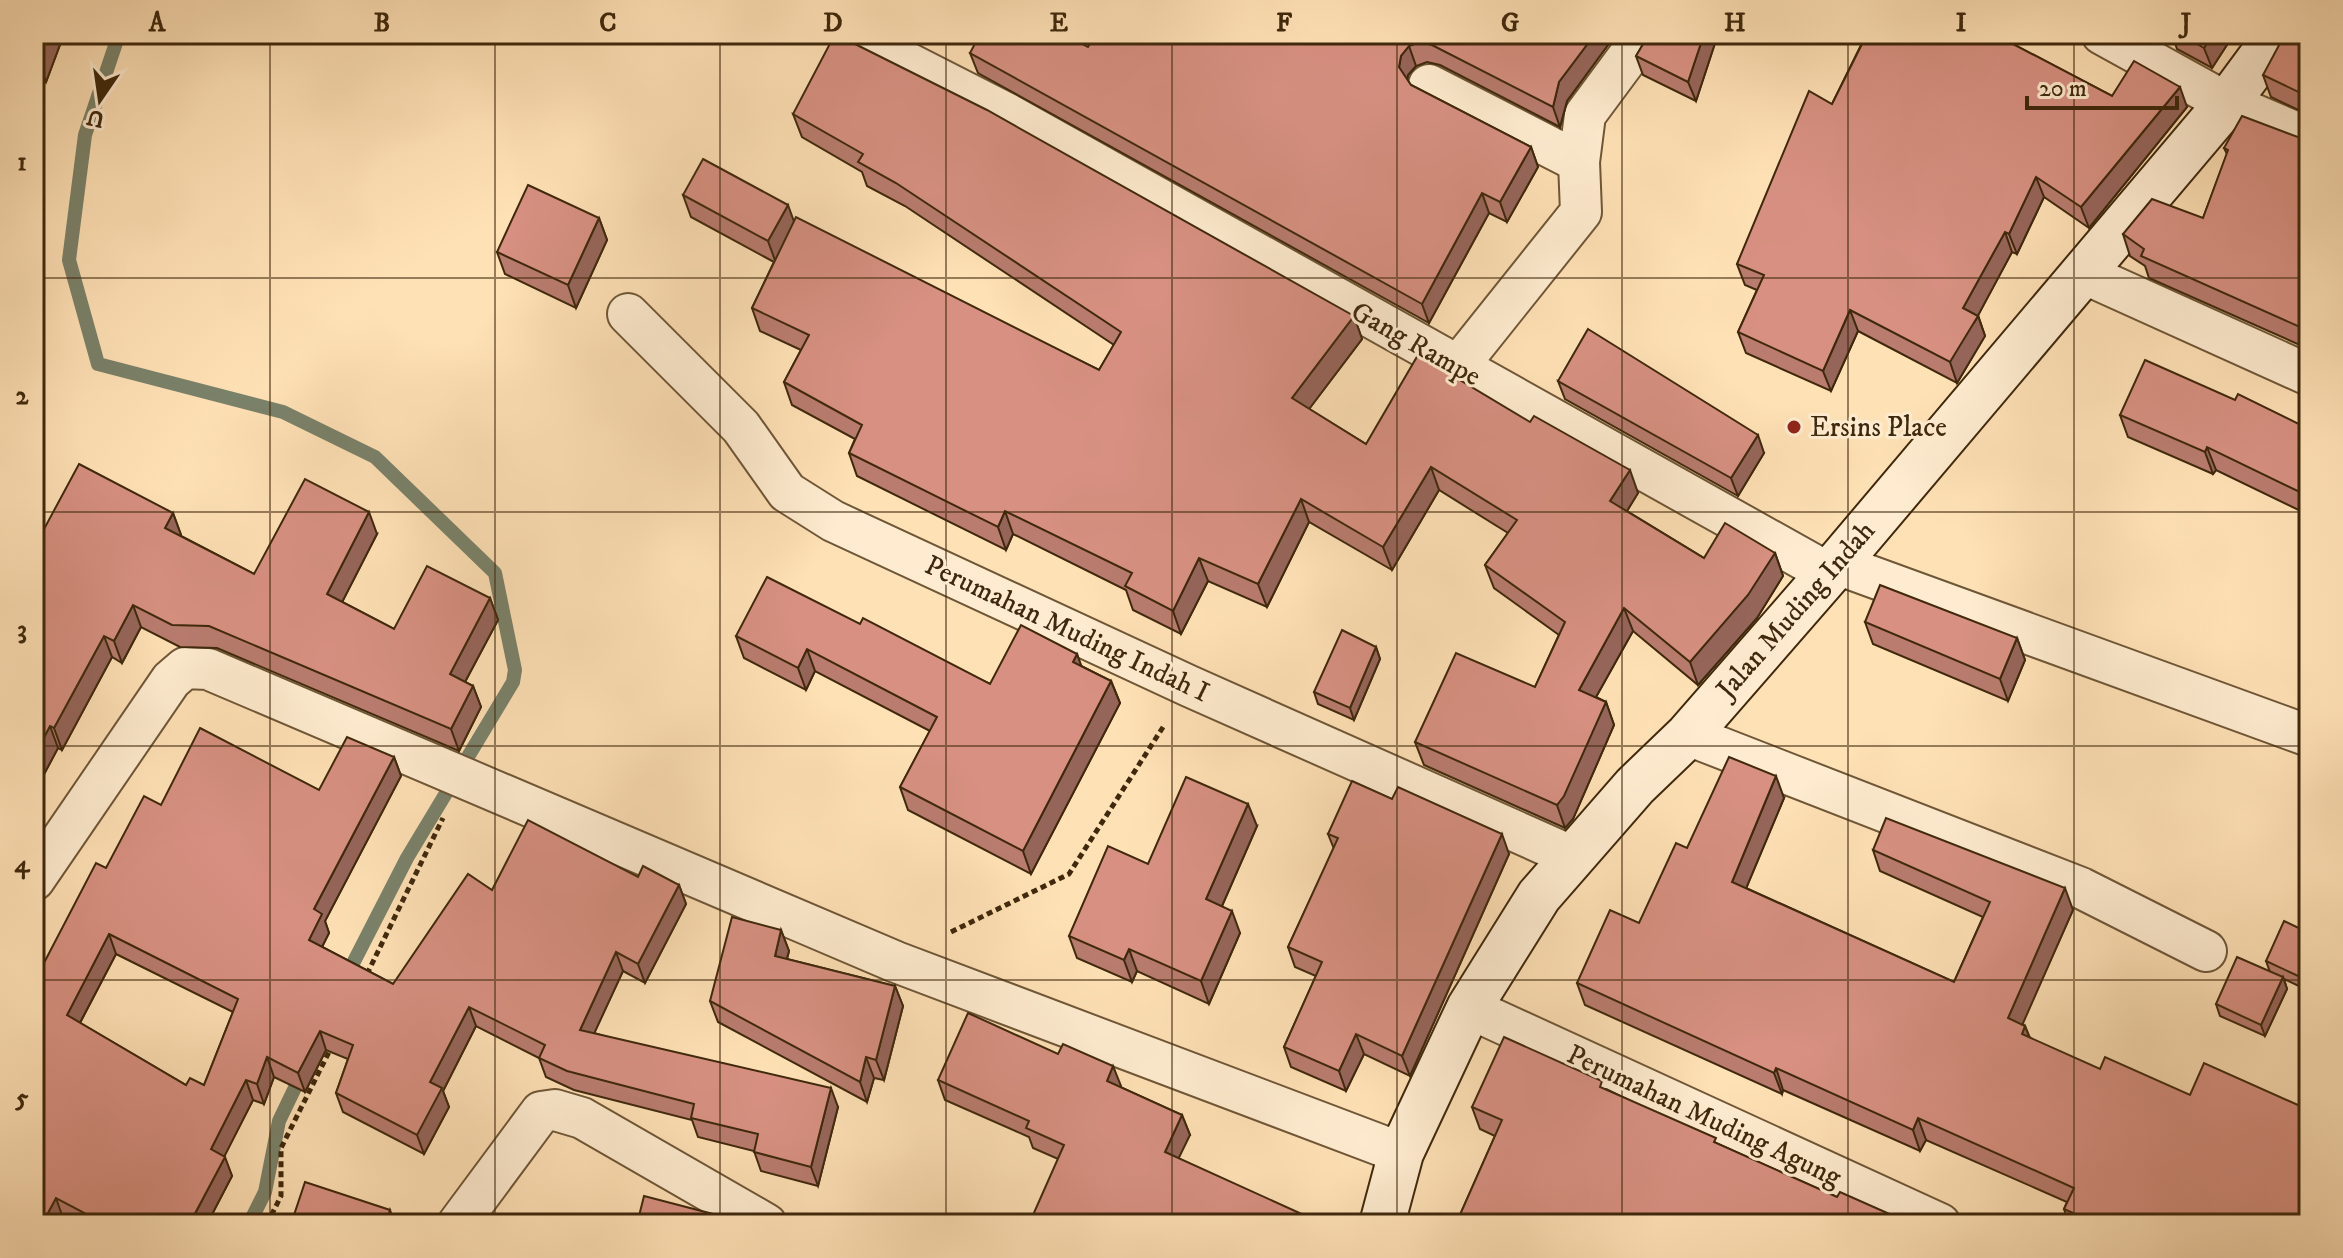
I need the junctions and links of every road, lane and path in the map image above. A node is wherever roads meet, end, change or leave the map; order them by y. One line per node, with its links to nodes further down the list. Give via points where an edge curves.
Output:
1 (851, 34): 11 (street, Gang Rampe, via 1006,113)
2 (1645, 34): 8 (street, via 1585,115)
3 (2102, 34): 6 (street)
4 (2278, 34): 6 (street, Jalan Muding Indah)
5 (1429, 85): 8 (street)
6 (2227, 103): 7 (street); 9 (street, Jalan Muding Indah)
7 (2309, 138)
8 (1579, 162): 11 (street, via 1581,212)
9 (2083, 273): 12 (street); 13 (street, Jalan Muding Indah)
10 (628, 314): 14 (street, Perumahan Muding Indah I, via 741,427 787,492 833,521)
11 (1458, 366): 13 (street, Gang Rampe)
12 (2309, 375)
13 (1832, 568): 15 (street, Jalan Muding Indah); 16 (street, Gang Rampe)
14 (1189, 686): 18 (street, Perumahan Muding Indah I); 21 (path, via 1069,874)
15 (1688, 735): 18 (street, Jalan Muding Indah); 20 (street, via 2081,888)
16 (2309, 736)
17 (463, 779): 19 (street, via 208,669 185,668 171,680); 21 (street); 22 (path)
18 (1571, 856): 23 (street, Jalan Muding Indah, via 1539,896)
19 (34, 880)
20 (2206, 951)
21 (896, 962): 25 (street)
22 (365, 978)
23 (1469, 1008): 25 (street, Jalan Muding Indah); 30 (street, Perumahan Muding Agung)
24 (337, 1035): 26 (path, via 281,1148 281,1196)
25 (1401, 1153): 29 (street, Jalan Muding Indah)
26 (267, 1224)
27 (458, 1224): 28 (street, via 541,1112 555,1110 582,1118)
28 (766, 1224)
29 (1382, 1224)
30 (1940, 1224)

